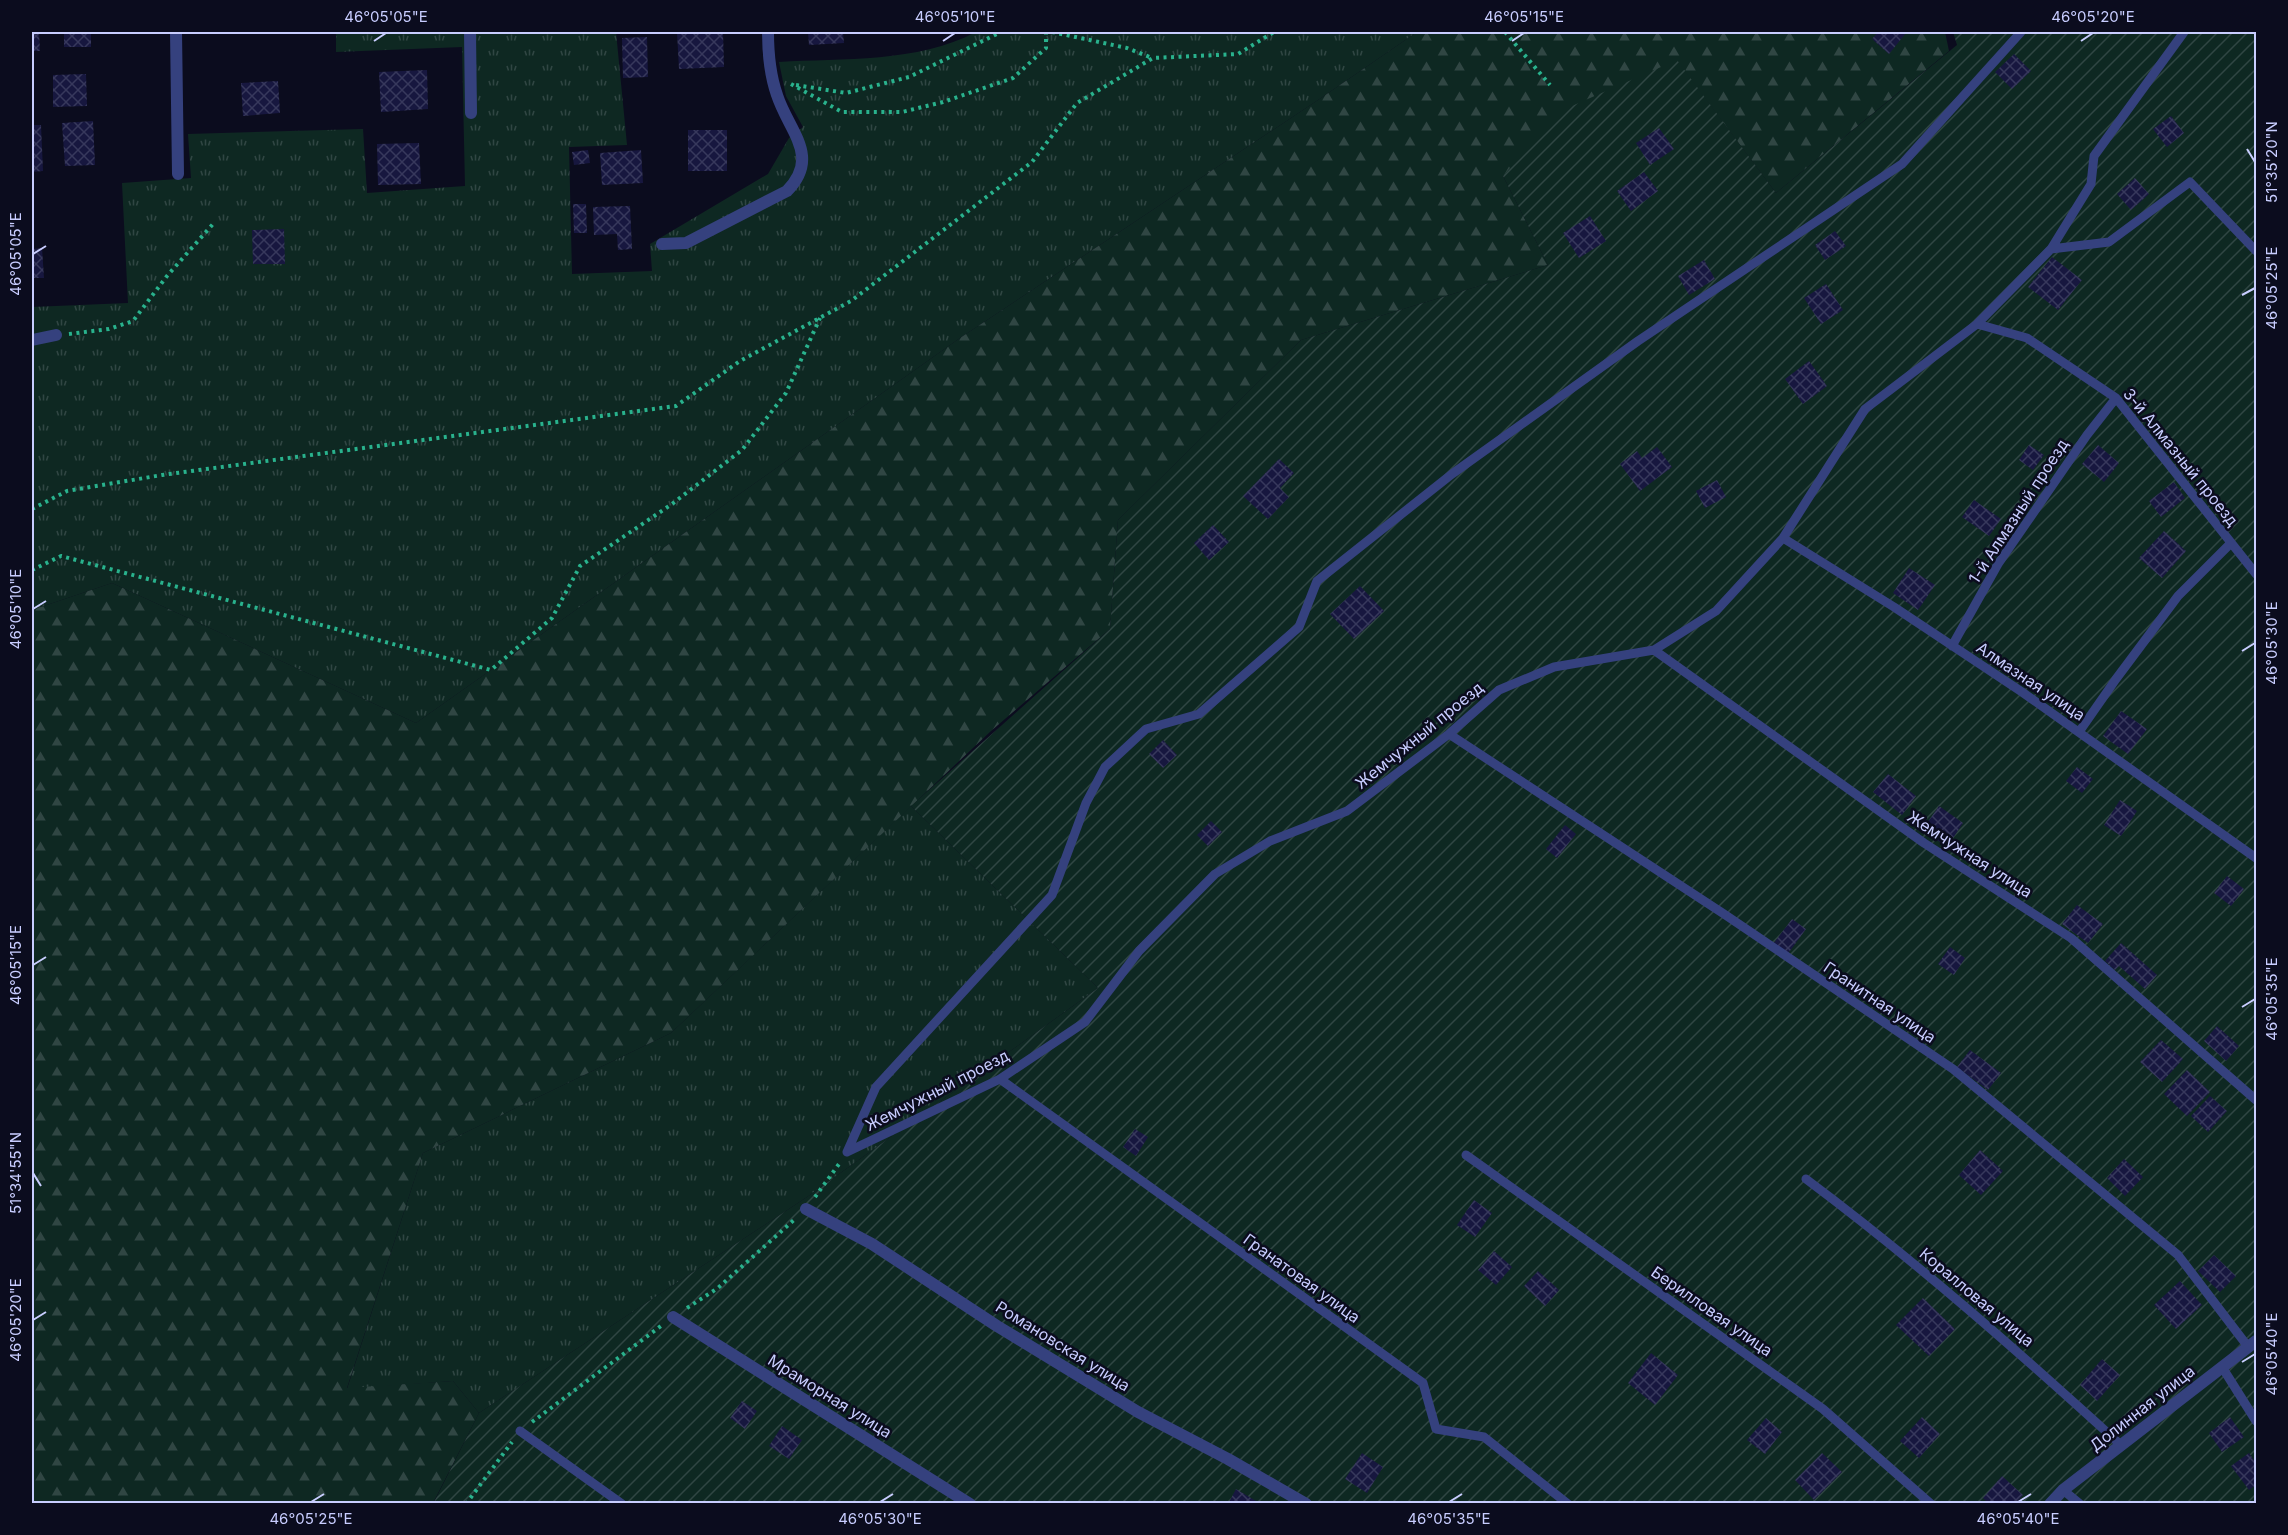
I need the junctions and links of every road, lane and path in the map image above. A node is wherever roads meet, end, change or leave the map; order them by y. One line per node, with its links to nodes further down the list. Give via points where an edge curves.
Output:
1 (176, 32): 16 (street)
2 (470, 32): 15 (street)
3 (768, 32): 11 (street)
4 (1000, 32): 13 (path, via 909,77 846,93)
5 (1046, 32): 13 (path, via 1046,48 1013,78 902,112 842,112)
6 (1052, 32): 12 (path, via 1127,48)
7 (1274, 32): 12 (path, via 1238,54)
8 (1505, 32): 14 (path)
9 (2021, 32): 38 (lane, via 1902,164 1638,341 1452,474 1317,581 1299,627 1199,714 1146,729 1105,767 1086,803 1052,895 876,1087)
10 (2184, 32): 19 (lane, Жемчужный проезд, via 2094,156 2091,184)
11 (768, 57): 13 (path); 18 (street, via 777,96 796,135 803,164 798,180 787,191 686,243)
12 (1153, 58): 21 (path, via 1077,103 1032,162 851,301)
13 (791, 84)
14 (1550, 85)
15 (471, 113)
16 (178, 174)
17 (213, 224): 23 (path, via 133,321 109,329)
18 (662, 244)
19 (2051, 249): 20 (lane, via 2109,242 2190,182); 22 (lane, Жемчужный проезд)
20 (2256, 251)
21 (820, 318): 26 (path, via 740,361 676,406 162,475 67,491); 29 (path, via 786,393 742,450 672,504 580,566 552,618 491,670 62,556)
22 (1977, 324): 25 (lane, 3-й Алмазный проезд, via 2027,338); 27 (lane, Жемчужный проезд, via 1865,409)
23 (56, 335): 24 (street)
24 (32, 340)
25 (2116, 398): 28 (lane, 3-й Алмазный проезд); 31 (lane, 1-й Алмазный проезд, via 1998,564)
26 (32, 509)
27 (1783, 538): 31 (lane, Алмазная улица); 32 (lane, Жемчужный проезд, via 1716,611)
28 (2231, 543): 30 (lane, 3-й Алмазный проезд); 33 (lane, via 2178,596)
29 (32, 570)
30 (2256, 574)
31 (1952, 646): 33 (lane, Алмазная улица)
32 (1654, 650): 34 (lane, Жемчужный проезд, via 1554,667 1499,690); 37 (lane, Жемчужная улица, via 1924,843 2071,938)
33 (2079, 732): 35 (lane, Алмазная улица)
34 (1449, 734): 36 (lane, Жемчужный проезд, via 1347,811 1270,841 1215,873 1139,951 1086,1022); 43 (lane, Гранитная улица, via 1953,1069 2178,1255)
35 (2256, 858)
36 (1000, 1079): 38 (lane, Жемчужный проезд); 53 (lane, Гранатовая улица, via 1423,1383 1436,1429 1484,1437)
37 (2256, 1100)
38 (847, 1152): 41 (path)
39 (1466, 1155): 54 (lane, Берилловая улица, via 1823,1408)
40 (1806, 1179): 47 (lane, Коралловая улица, via 1877,1232 1994,1330)
41 (806, 1209): 42 (path, via 718,1288); 52 (street, Романовская улица, via 872,1244 1138,1412)
42 (673, 1317): 46 (path); 51 (street, Мраморная улица)
43 (2253, 1345): 44 (street, Долинная улица)
44 (2222, 1367): 45 (lane); 47 (street, Долинная улица)
45 (2256, 1421)
46 (520, 1431): 49 (path); 50 (lane)
47 (2122, 1446): 48 (street, Долинная улица)
48 (2063, 1490): 55 (street, Долинная улица); 56 (lane)
49 (466, 1503)
50 (622, 1503)
51 (970, 1503)
52 (1306, 1503)
53 (1568, 1503)
54 (1932, 1503)
55 (2050, 1503)
56 (2080, 1503)

